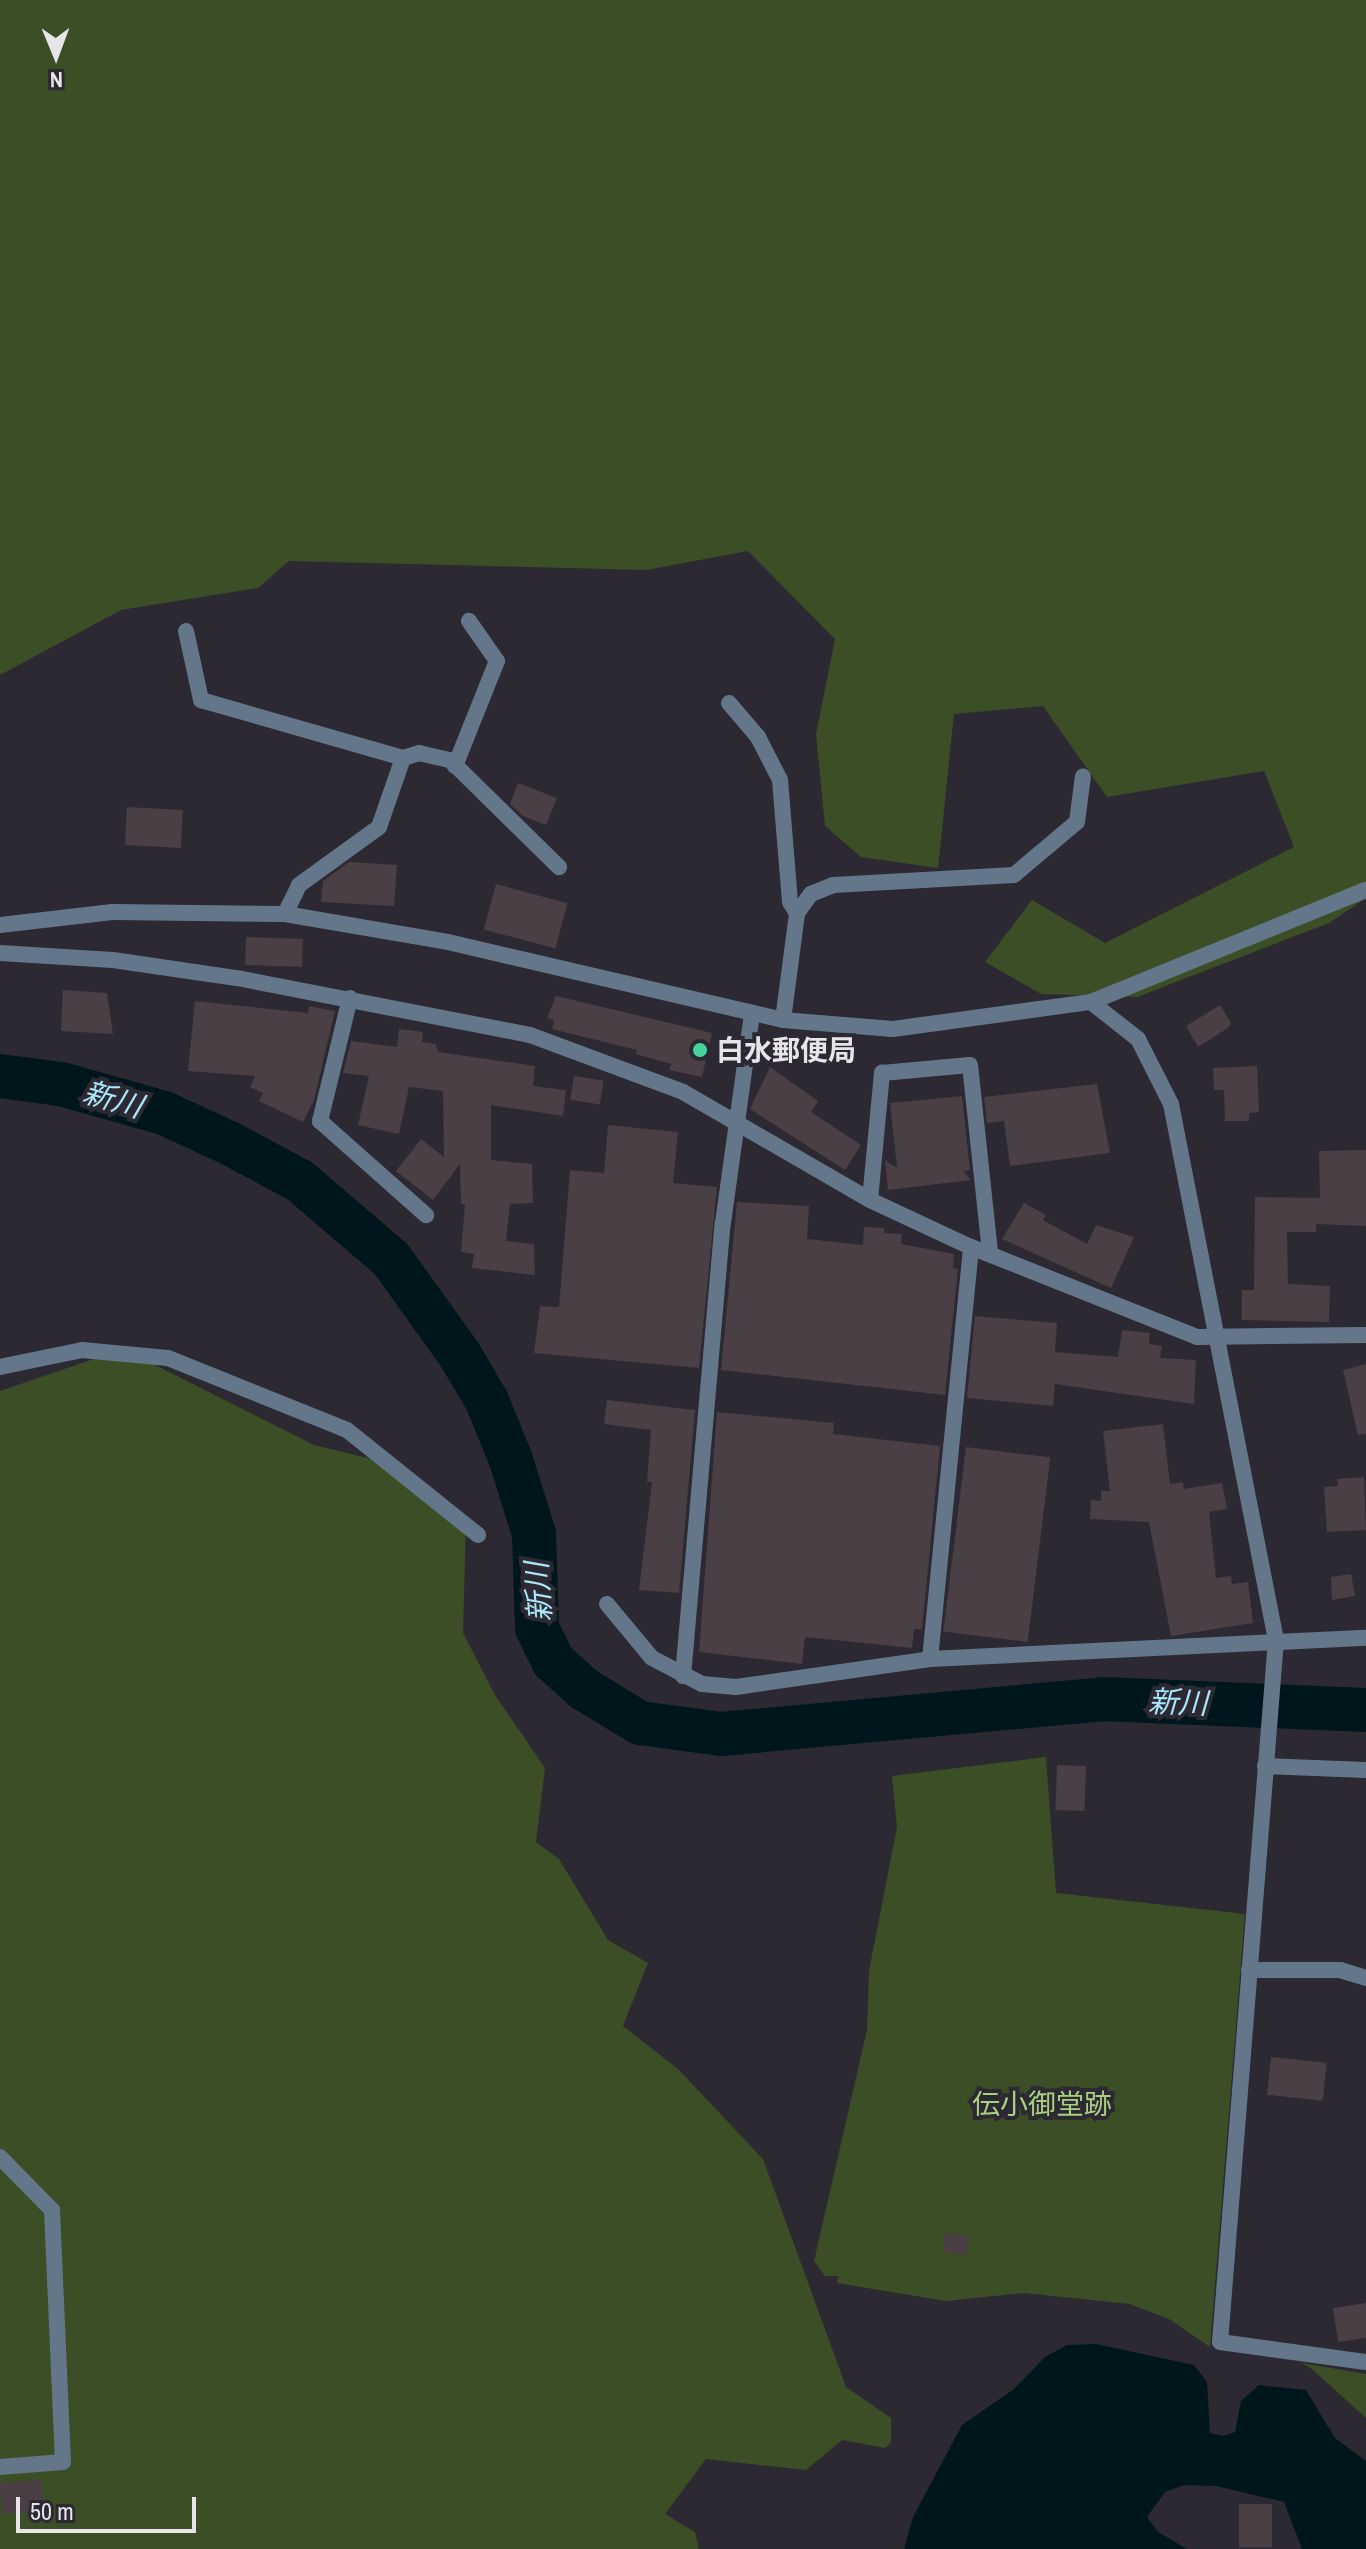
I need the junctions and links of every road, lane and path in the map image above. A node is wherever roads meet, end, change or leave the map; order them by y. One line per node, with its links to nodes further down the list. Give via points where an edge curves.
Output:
1 (469, 621): 5 (street, via 497,661)
2 (186, 631): 4 (street, via 201,700)
3 (729, 703): 9 (street, via 758,737 780,780 790,902)
4 (403, 758): 5 (street, via 419,753); 10 (street, via 379,827 299,885)
5 (455, 766): 7 (street)
6 (1083, 776): 9 (street, via 1077,822 1014,875 833,885 811,894)
7 (559, 867)
8 (1366, 890): 14 (street)
9 (797, 913): 16 (street)
10 (285, 914): 11 (street, via 112,912); 15 (street, via 448,942)
11 (0, 925)
12 (0, 953): 13 (street, via 113,960)
13 (350, 998): 17 (street, via 530,1035 683,1092); 19 (street, via 320,1121)
14 (1091, 1002): 16 (street, via 931,1028 854,1029); 23 (street, via 1138,1039 1171,1104)
15 (752, 1013): 16 (street); 17 (street)
16 (783, 1020)
17 (735, 1121): 18 (street); 30 (street)
18 (870, 1200): 20 (street); 21 (street, via 882,1073 970,1065)
19 (426, 1215)
20 (971, 1247): 21 (street); 29 (street)
21 (990, 1253): 23 (street, via 1197,1337)
22 (1366, 1335): 23 (street)
23 (1219, 1340): 28 (street)
24 (0, 1367): 25 (street, via 82,1350 168,1358 347,1430)
25 (478, 1535)
26 (607, 1604): 30 (street, via 652,1658)
27 (1366, 1638): 28 (street)
28 (1276, 1640): 29 (street); 31 (street)
29 (930, 1659): 30 (street, via 736,1687)
30 (683, 1676)
31 (1266, 1760): 32 (street); 33 (street)
32 (1366, 1770)
33 (1249, 1970): 34 (street, via 1340,1970); 36 (street, via 1220,2342)
34 (1366, 1978)
35 (0, 2157): 37 (street, via 52,2210 63,2462)
36 (1366, 2362)
37 (0, 2467)

